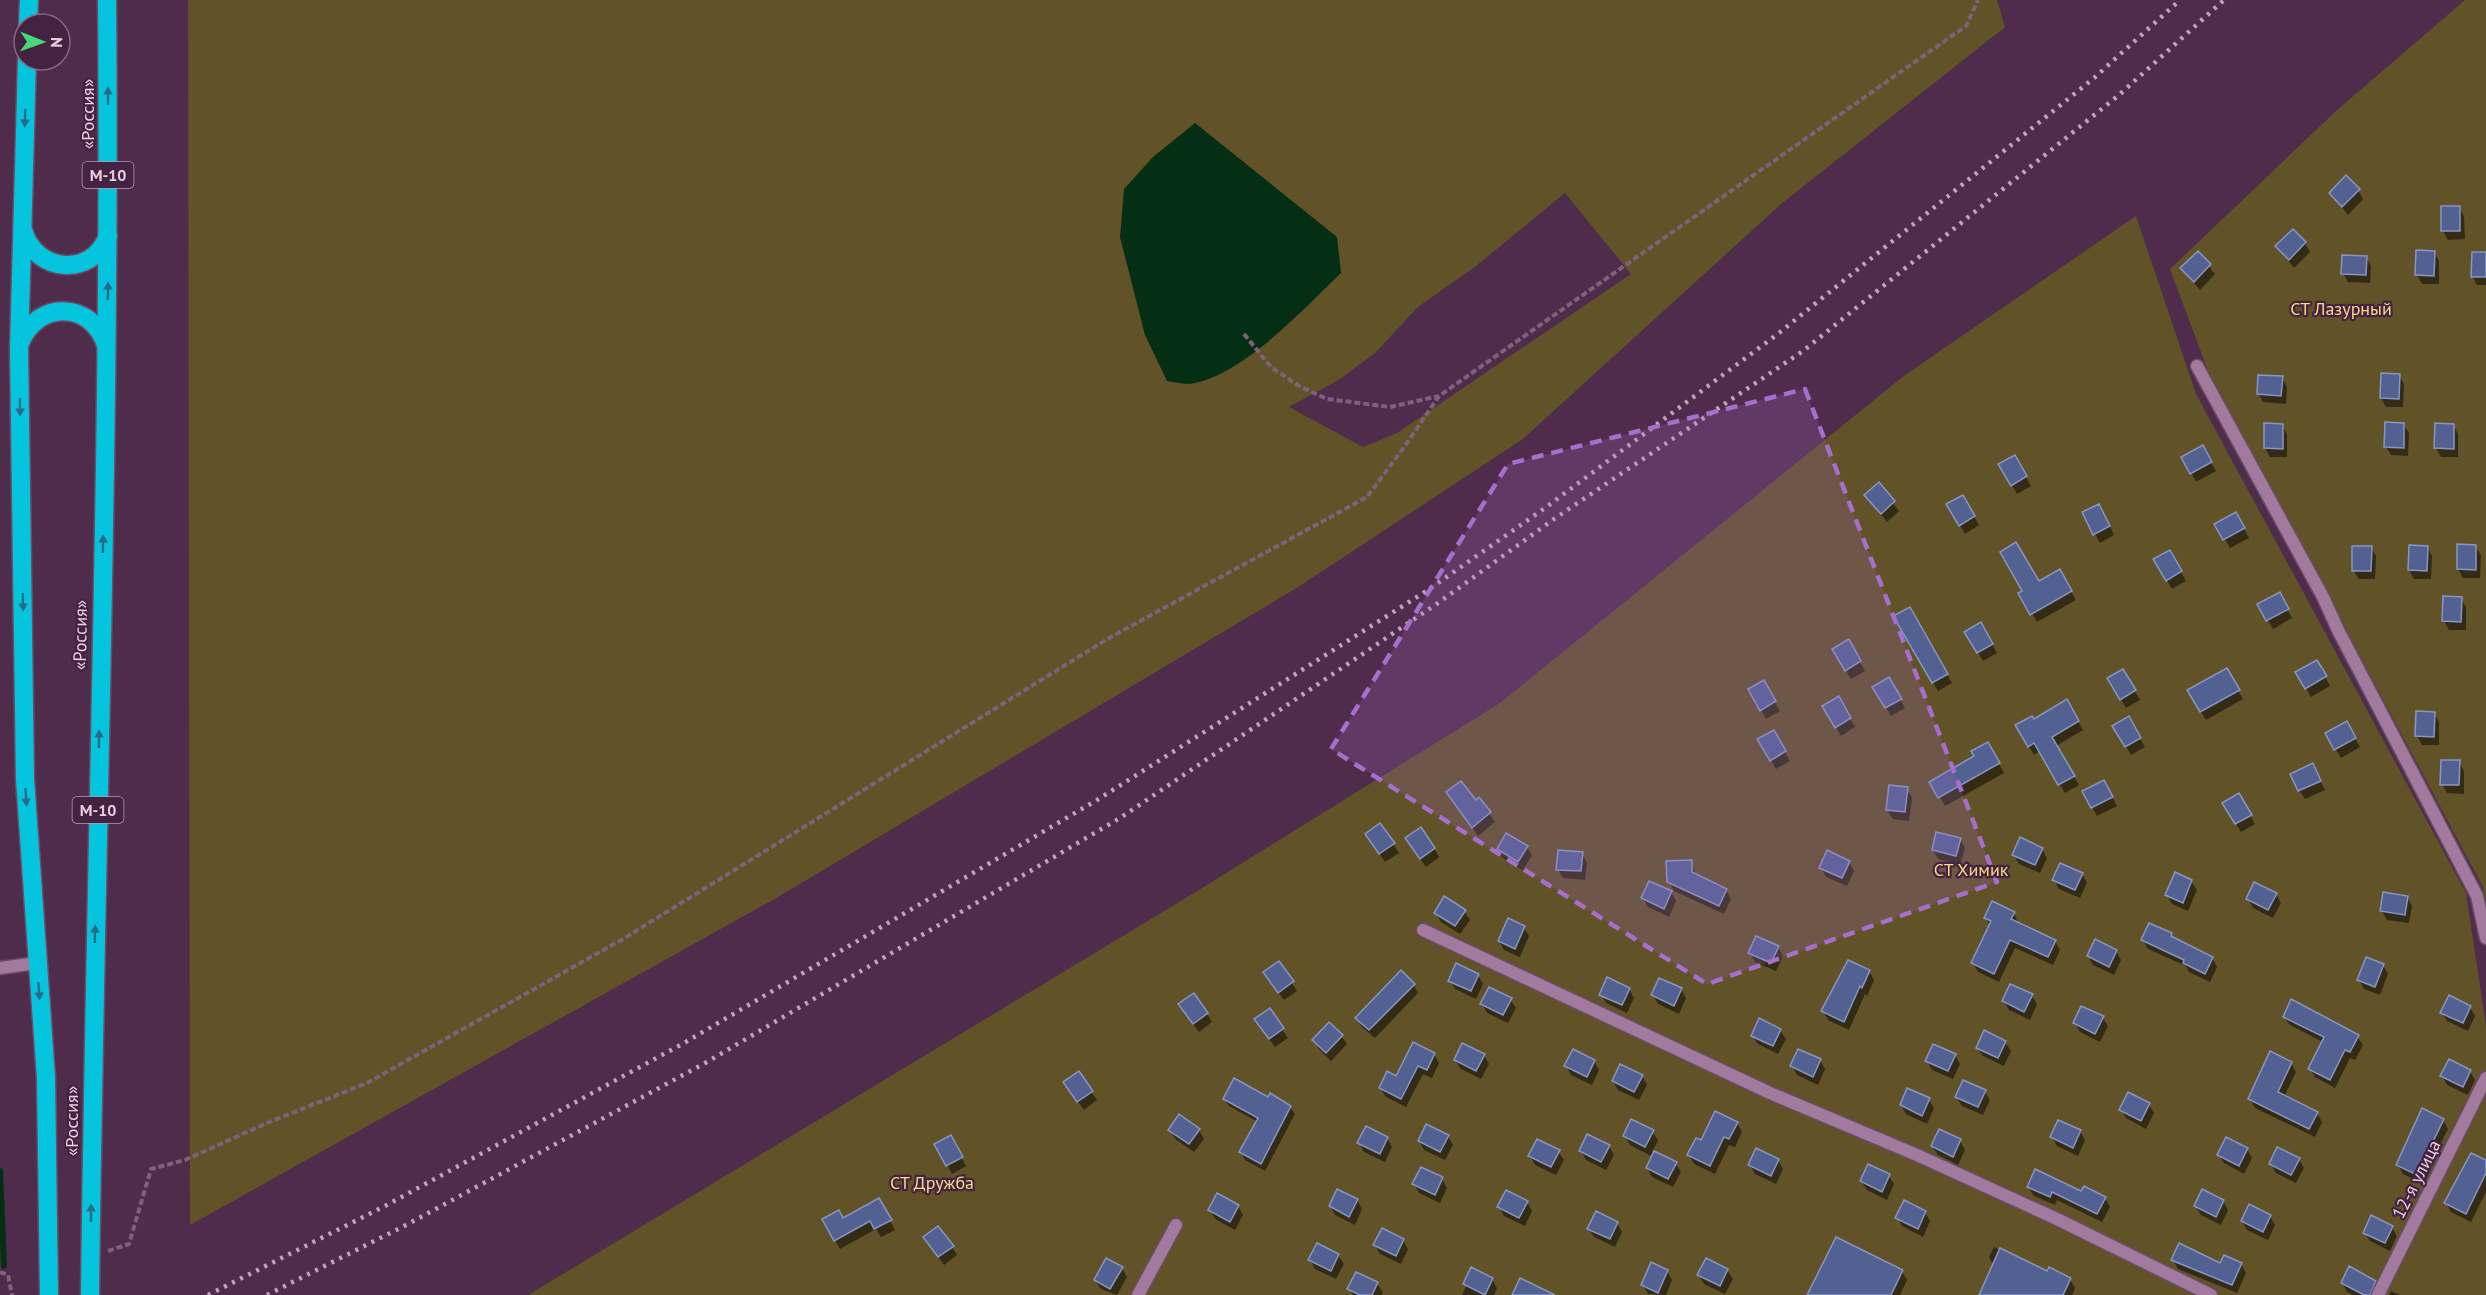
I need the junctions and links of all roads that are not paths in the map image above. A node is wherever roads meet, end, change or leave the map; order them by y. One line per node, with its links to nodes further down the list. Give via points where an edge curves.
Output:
1 (107, 0): 4 (highway, «Россия» / М-10, one-way to 1)
2 (27, 72): 3 (highway, «Россия», one-way to 3)
3 (22, 229): 4 (highway, via 34,252 45,261 64,266 77,265 94,256); 5 (highway, «Россия»)
4 (109, 234): 6 (highway, «Россия» / М-10, one-way to 4)
5 (19, 348): 6 (highway, via 27,329 37,319 64,311 90,320 100,330); 10 (highway, «Россия», one-way to 10, via 25,779)
6 (107, 350): 15 (highway, «Россия» / М-10, one-way to 6)
7 (2197, 366): 9 (street, via 2323,597 2477,896)
8 (1423, 930): 17 (street, via 1770,1093 2058,1219)
9 (2486, 938)
10 (37, 963): 11 (street); 14 (highway, «Россия», one-way to 14, via 46,1078)
11 (0, 968)
12 (2486, 1078): 18 (street, 12-я улица)
13 (1176, 1225): 16 (street)
14 (49, 1289)
15 (90, 1295)
16 (1138, 1295)
17 (2211, 1295)
18 (2378, 1295)

